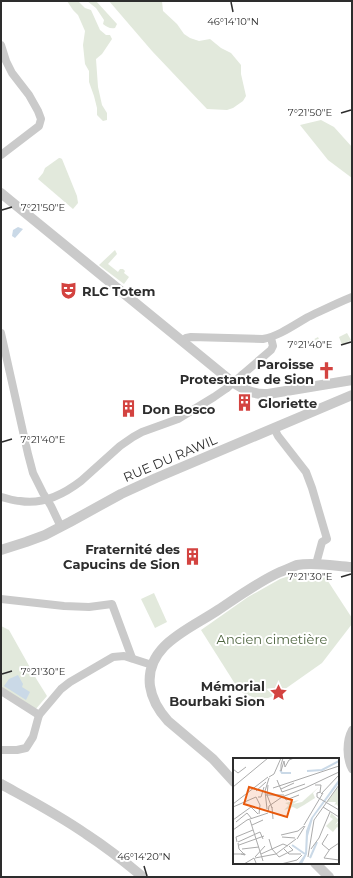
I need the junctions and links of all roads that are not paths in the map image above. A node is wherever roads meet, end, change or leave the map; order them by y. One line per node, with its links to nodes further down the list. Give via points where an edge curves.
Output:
1 (1, 45): 2 (street, via 12,73 29,95 41,119 39,126)
2 (1, 155)
3 (1, 193): 7 (street)
4 (352, 297): 6 (street, via 308,317)
5 (1, 333): 12 (street, via 28,455 33,473)
6 (271, 338): 7 (street, via 191,337); 12 (street, bridge, via 271,350 227,388 178,419 133,437 75,485)
7 (183, 342): 8 (street, via 238,386 257,394)
8 (352, 380)
9 (352, 395): 10 (street, RUE DU RAWIL)
10 (274, 428): 13 (street, RUE DU RAWIL, via 140,485); 15 (street, via 306,472 312,488 327,539 322,542)
11 (1, 497): 12 (street, via 28,502)
12 (46, 500): 13 (street)
13 (61, 527): 14 (street, RUE DU RAWIL)
14 (1, 550)
15 (316, 564): 16 (street); 19 (street, via 296,566 264,579 244,591 165,645 156,655)
16 (352, 568)
17 (1, 599): 18 (street, via 64,606 89,607 112,604)
18 (132, 658): 19 (street); 21 (street, via 113,657 70,682)
19 (152, 665): 25 (street, via 150,690 161,714 213,759)
20 (1, 690): 21 (street)
21 (39, 715): 23 (street, via 33,737 26,748)
22 (352, 730): 24 (street, via 347,755)
23 (1, 750)
24 (352, 769)
25 (233, 781)
26 (1, 784): 28 (street, via 53,812 115,854)
27 (316, 864): 29 (street)
28 (143, 877)
29 (329, 877)

